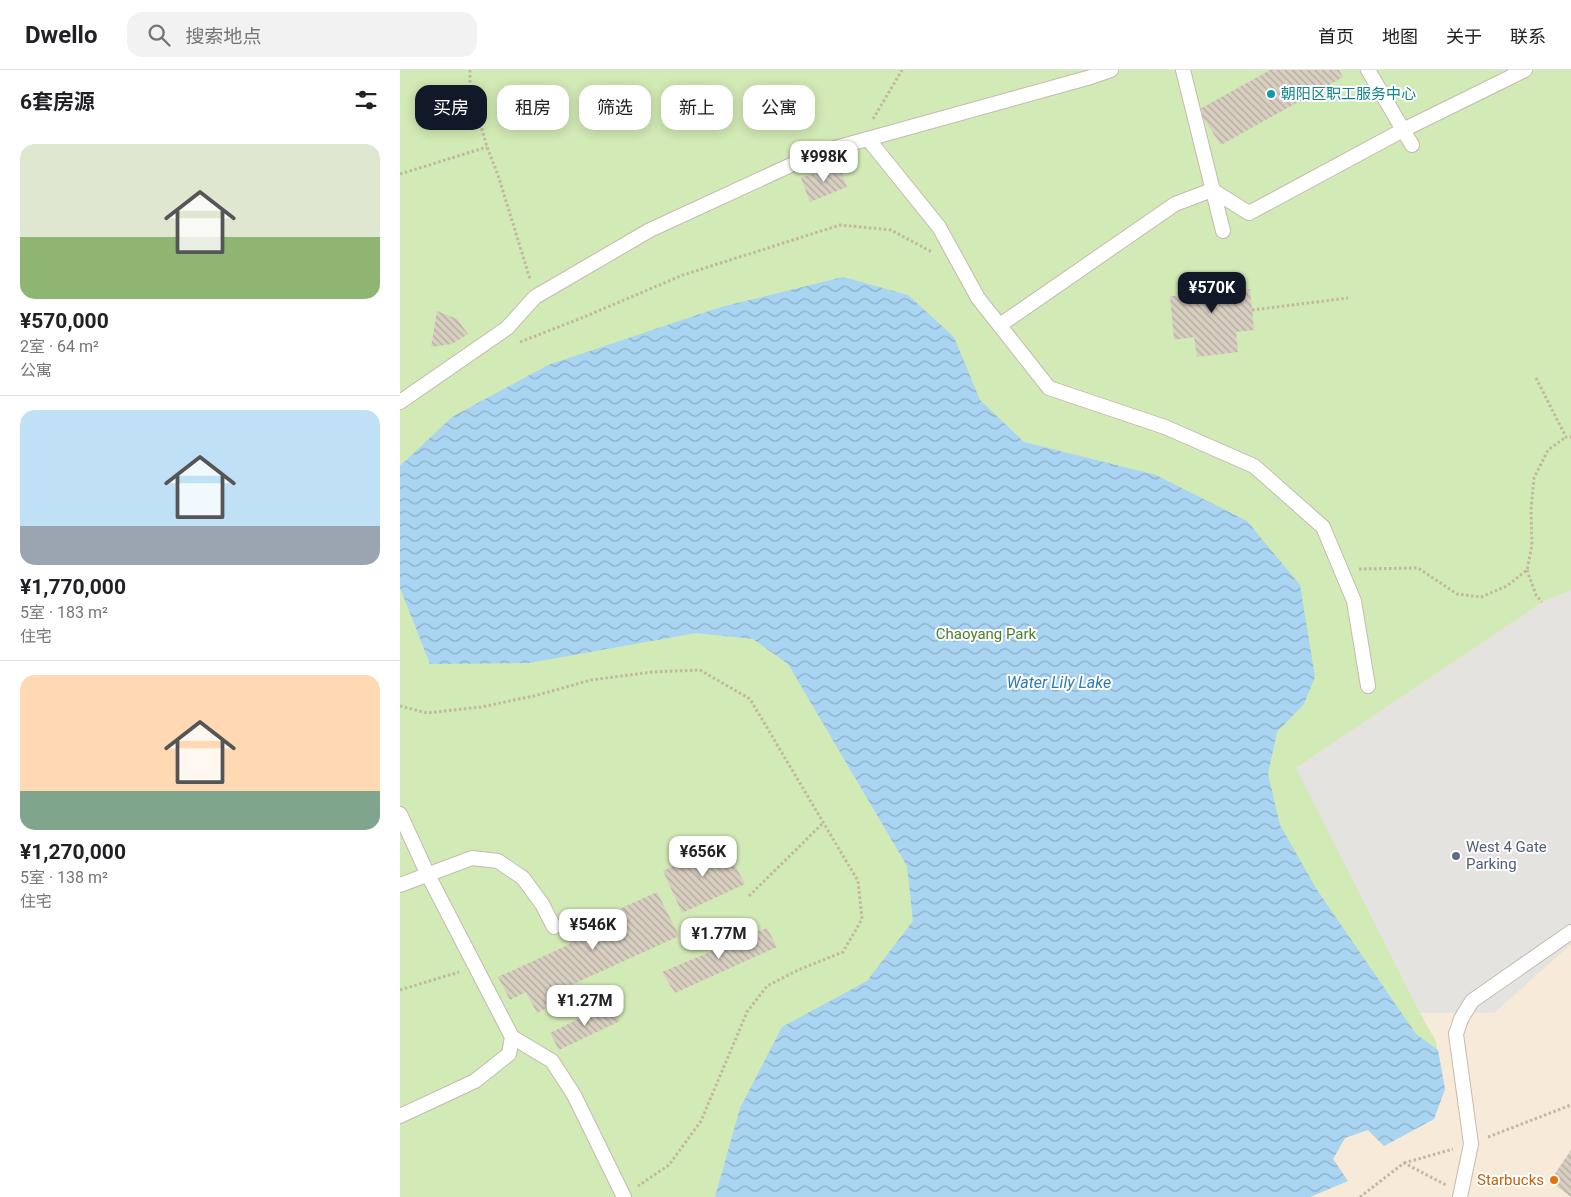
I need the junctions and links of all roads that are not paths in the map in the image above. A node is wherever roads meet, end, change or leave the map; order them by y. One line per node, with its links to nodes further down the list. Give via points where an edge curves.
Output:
1 (1111, 70): 6 (lane)
2 (1183, 70): 8 (lane)
3 (1368, 70): 5 (lane)
4 (1525, 70): 5 (lane)
5 (1403, 130): 7 (lane); 8 (lane, via 1249,213)
6 (868, 139): 10 (lane, via 938,227 978,298); 11 (lane, via 817,153 650,230 535,296 507,328)
7 (1412, 145)
8 (1212, 190): 9 (lane); 10 (lane, via 1175,204)
9 (1223, 231)
10 (1000, 325): 12 (lane, via 1049,388 1165,428 1254,466 1323,527 1354,602)
11 (400, 402)
12 (1368, 686)
13 (400, 814): 14 (lane)
14 (428, 876): 15 (lane); 16 (lane, via 472,858 498,861 523,878); 18 (lane)
15 (400, 885)
16 (554, 927)
17 (1571, 932): 20 (lane, via 1472,1000 1460,1019 1456,1034 1471,1144)
18 (512, 1037): 19 (lane, via 509,1054 475,1081); 21 (lane, via 552,1061 574,1095)
19 (400, 1116)
20 (1461, 1195)
21 (624, 1197)

